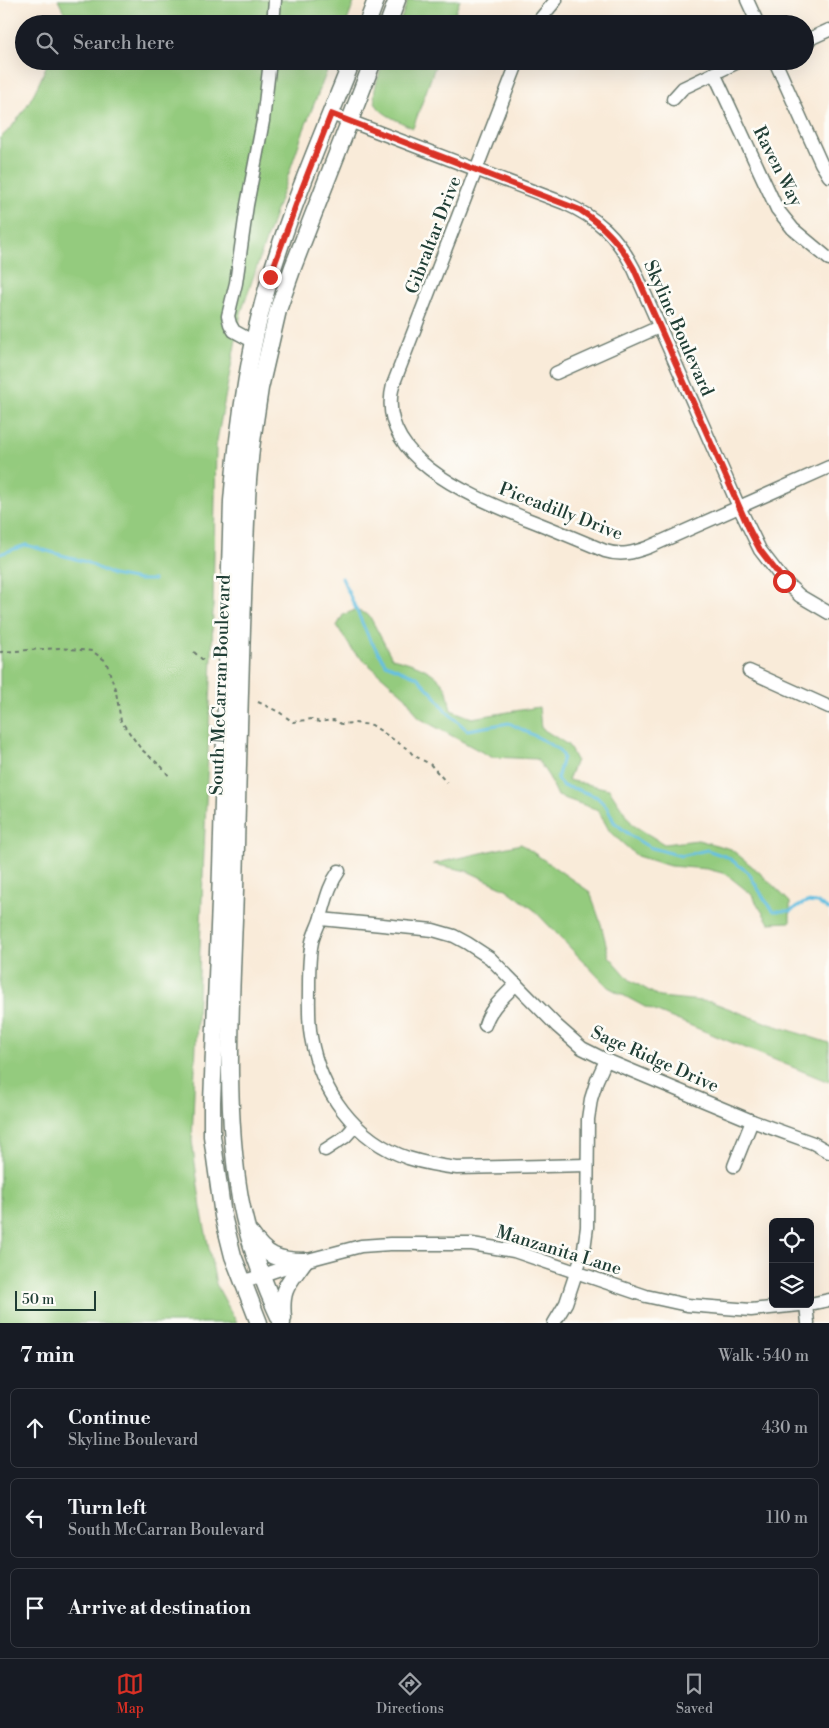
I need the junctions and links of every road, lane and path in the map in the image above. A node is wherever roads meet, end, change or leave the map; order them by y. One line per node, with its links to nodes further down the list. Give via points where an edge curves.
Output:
1 (275, 0): 6 (street)
2 (376, 0): 7 (main road)
3 (397, 0): 8 (main road)
4 (556, 0): 9 (street)
5 (747, 0): 10 (street)
6 (274, 15)
7 (370, 15)
8 (391, 15)
9 (544, 15)
10 (754, 15)
11 (829, 30): 12 (street)
12 (814, 37)
13 (269, 70): 27 (street, via 263,121 228,316 234,331)
14 (348, 70): 21 (main road, South McCarran Boulevard)
15 (370, 70): 22 (main road, South McCarran Boulevard)
16 (515, 70): 23 (street, Gibraltar Drive)
17 (720, 70): 19 (street)
18 (779, 70): 24 (street)
19 (714, 73): 20 (street, via 683,88); 25 (street, Raven Way, via 777,209 793,229)
20 (673, 99)
21 (331, 114): 22 (street, Skyline Boulevard); 27 (main road, South McCarran Boulevard, via 270,277)
22 (350, 121): 23 (street, Skyline Boulevard); 52 (main road, South McCarran Boulevard, via 278,310 250,448 231,991 233,1146)
23 (477, 169): 26 (street, Skyline Boulevard, via 580,210 604,227 626,253); 29 (street, Gibraltar Drive, via 393,385 390,403)
24 (829, 176)
25 (829, 260)
26 (659, 327): 28 (street); 31 (street, Skyline Boulevard)
27 (254, 342): 56 (main road, South McCarran Boulevard, via 242,402 232,501 212,1102 212,1136 222,1216)
28 (556, 373)
29 (393, 422): 31 (street, Piccadilly Drive, via 412,451 461,490 614,554 639,551)
30 (829, 467): 31 (street, Piccadilly Drive)
31 (739, 507): 32 (street, Skyline Boulevard, via 771,566 800,596)
32 (829, 613)
33 (0, 652): 39 (path, via 59,648 92,651 106,661 121,721 141,749)
34 (194, 652): 35 (path)
35 (205, 662)
36 (749, 671): 38 (street)
37 (258, 702): 40 (path, via 293,722 312,719 372,725 430,764)
38 (829, 707)
39 (169, 776)
40 (447, 783)
41 (339, 871): 42 (street, via 330,886)
42 (321, 919): 43 (street, Sage Ridge Drive, via 422,928 454,936 490,958); 47 (street, via 310,949 310,1036 325,1084)
43 (516, 984): 44 (street, via 494,1006); 45 (street, Sage Ridge Drive, via 568,1037)
44 (485, 1026)
45 (606, 1060): 46 (street, Sage Ridge Drive); 50 (street, via 597,1080 588,1119)
46 (752, 1121): 49 (street, Sage Ridge Drive); 51 (street)
47 (355, 1126): 48 (street); 50 (street, via 407,1158 436,1165 457,1168)
48 (325, 1150)
49 (829, 1152)
50 (588, 1165): 54 (street, via 587,1227)
51 (734, 1166)
52 (248, 1231): 53 (main road, via 270,1254 287,1261); 55 (main road, South McCarran Boulevard)
53 (304, 1261): 54 (street, Manzanita Lane, via 376,1245 472,1244 514,1251); 55 (street, Manzanita Lane); 62 (main road, via 285,1287 281,1303)
54 (577, 1272): 59 (street, Manzanita Lane, via 646,1296 687,1305 751,1310); 63 (street)
55 (262, 1275): 56 (street, Manzanita Lane); 62 (main road, South McCarran Boulevard)
56 (242, 1282): 61 (main road, South McCarran Boulevard)
57 (829, 1300): 58 (street, Manzanita Lane)
58 (814, 1303)
59 (770, 1308)
60 (809, 1308): 64 (street)
61 (259, 1323)
62 (283, 1323)
63 (554, 1323)
64 (808, 1323)

